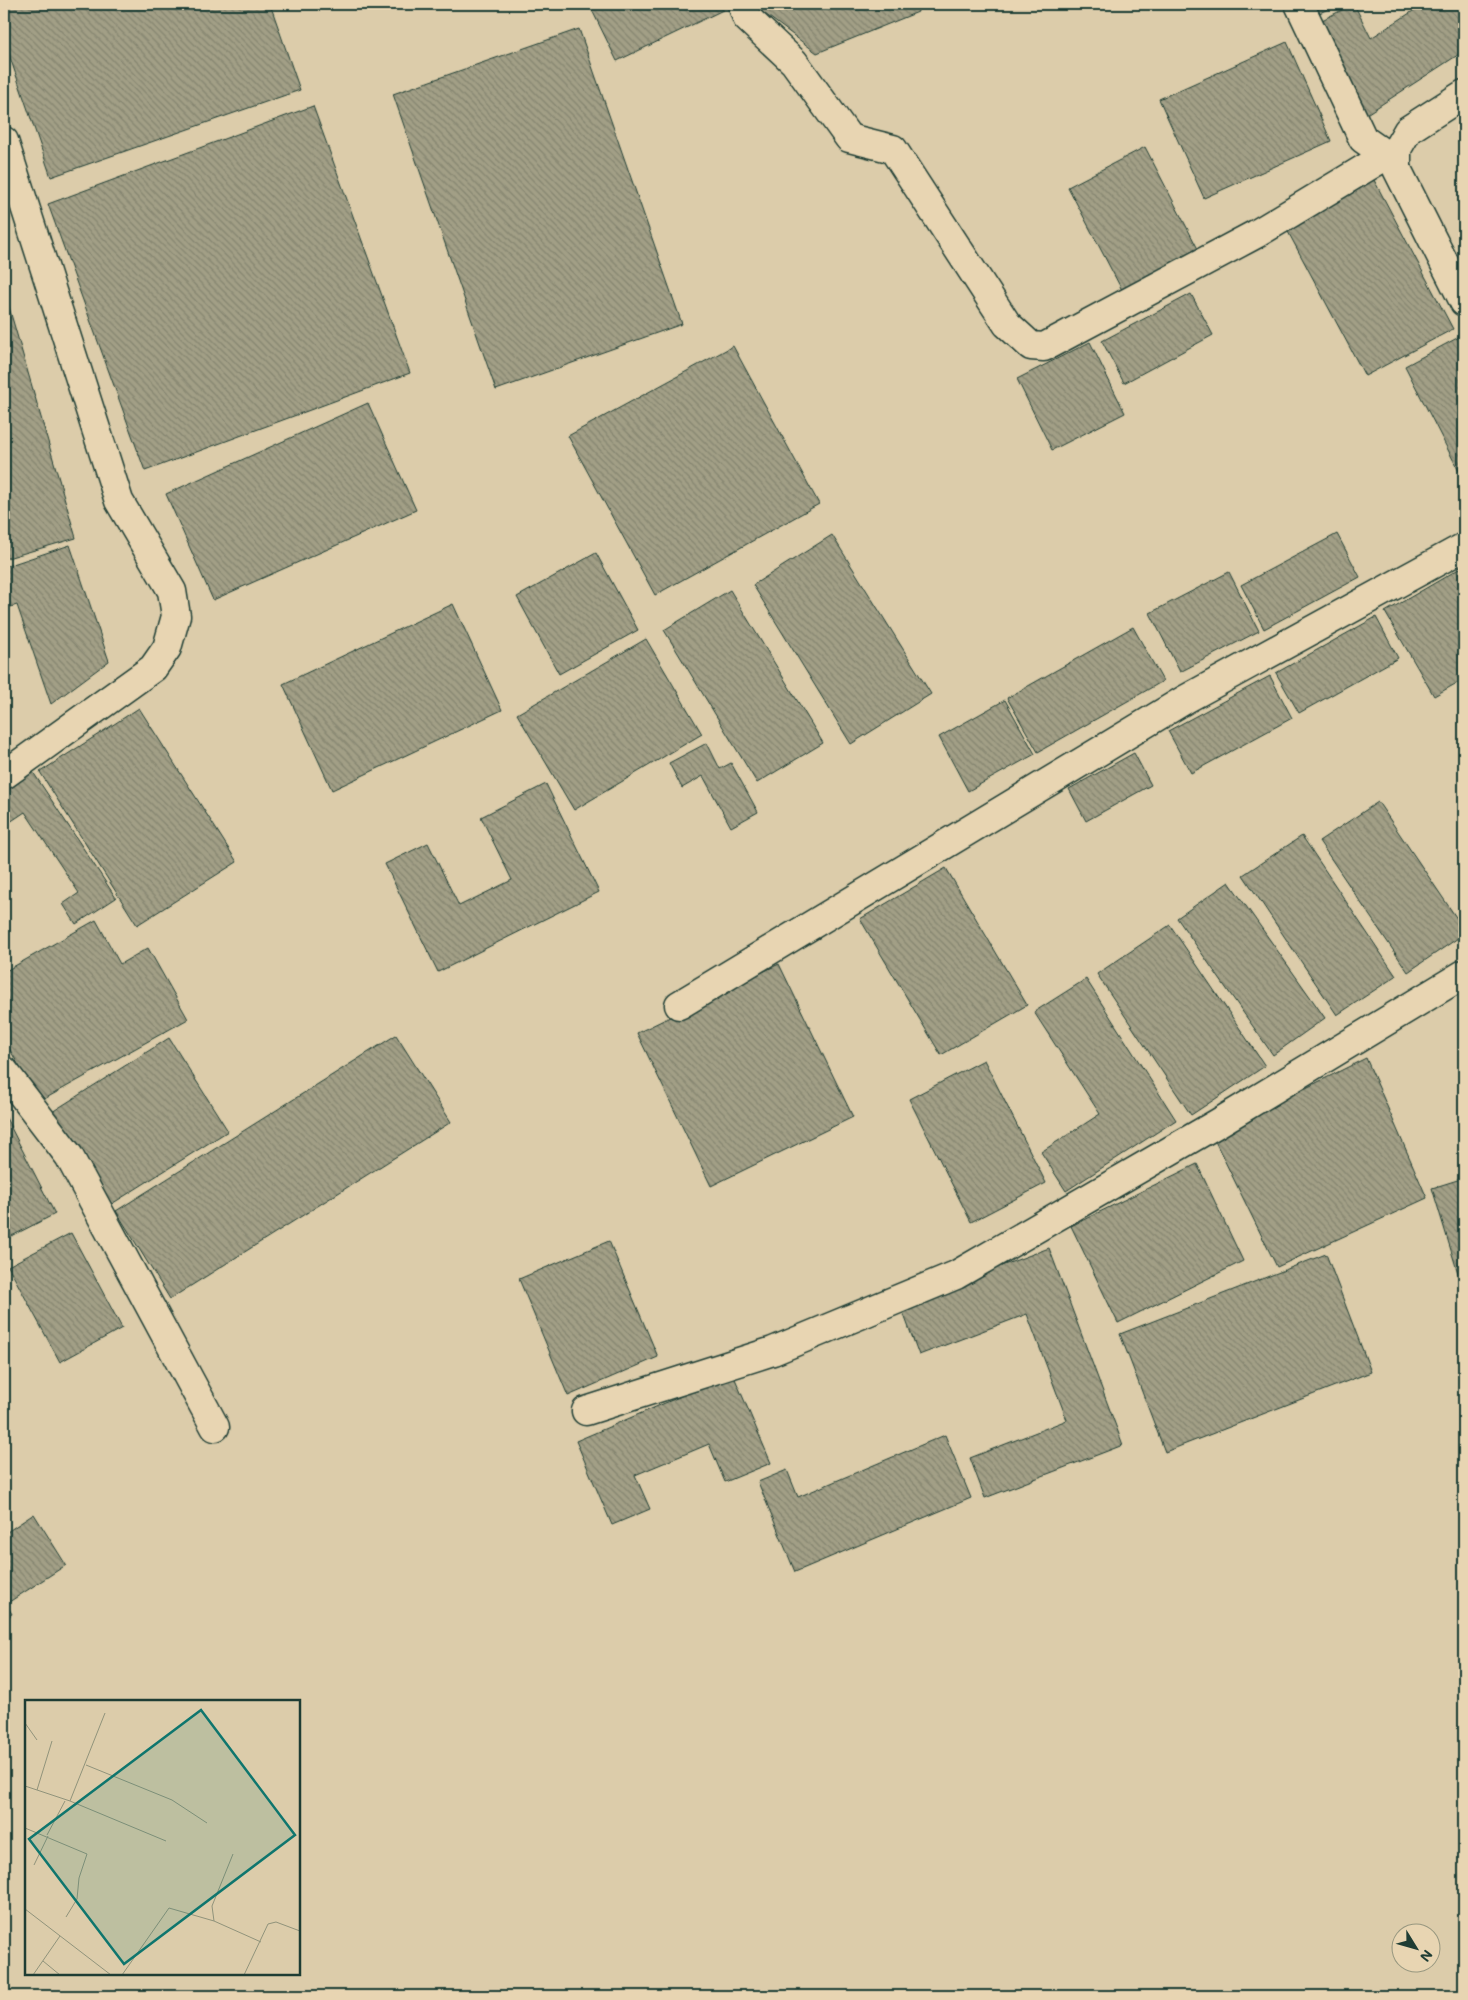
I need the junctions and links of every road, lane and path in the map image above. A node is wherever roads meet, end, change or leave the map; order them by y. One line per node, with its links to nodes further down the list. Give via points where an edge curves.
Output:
1 (742, 4): 5 (street, via 747,18 794,62 850,138 892,148 1006,324 1031,346 1044,347 1256,234)
2 (1299, 4): 5 (street, via 1363,139)
3 (1464, 94): 5 (street, via 1408,130)
4 (4, 141): 8 (street, via 119,501 172,591 176,616 167,648 153,668)
5 (1391, 152): 6 (street)
6 (1464, 302)
7 (1464, 547): 10 (street, via 1186,700)
8 (4, 774)
9 (1464, 974): 12 (street, via 1218,1123 956,1275 773,1351)
10 (679, 1005)
11 (4, 1071): 13 (street, via 69,1156)
12 (586, 1411)
13 (215, 1427)

